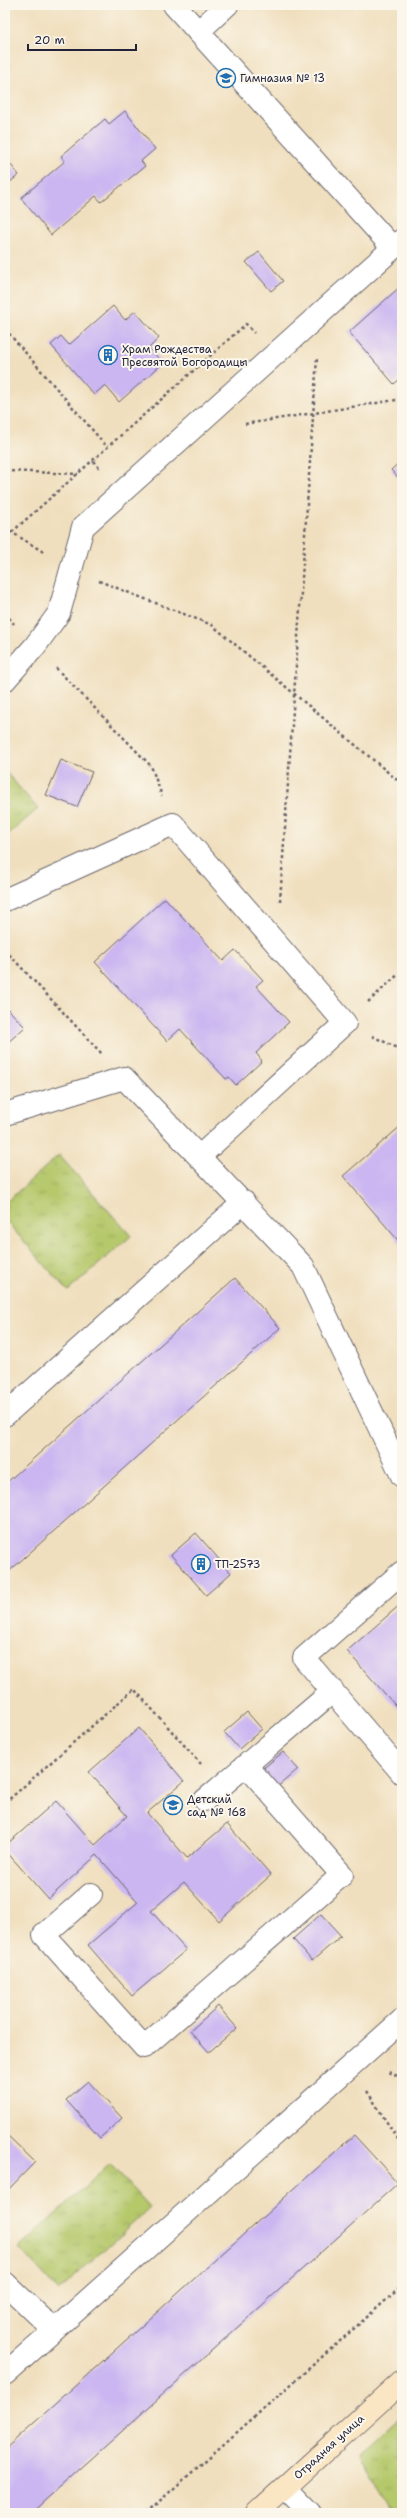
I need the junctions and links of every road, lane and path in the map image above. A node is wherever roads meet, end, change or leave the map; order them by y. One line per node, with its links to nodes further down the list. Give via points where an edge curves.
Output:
1 (174, 5): 3 (lane)
2 (227, 5): 3 (lane)
3 (198, 32): 4 (lane)
4 (398, 244): 5 (lane)
5 (320, 313): 7 (lane); 9 (path)
6 (5, 328): 11 (path)
7 (273, 354): 11 (path, via 246,324); 16 (lane, via 83,527)
8 (402, 399): 9 (path)
9 (313, 413): 10 (path); 19 (path)
10 (242, 424)
11 (108, 448): 13 (path)
12 (5, 471): 13 (path)
13 (79, 474): 15 (path)
14 (5, 528): 15 (path)
15 (12, 532): 16 (path)
16 (71, 571): 17 (lane, via 59,613); 19 (path, via 212,625)
17 (34, 646): 18 (lane); 21 (path, via 151,766)
18 (5, 680)
19 (294, 693): 20 (path); 23 (path)
20 (402, 784)
21 (173, 824): 22 (lane); 23 (lane)
22 (5, 900)
23 (278, 944): 27 (lane, via 345,1023)
24 (5, 950): 25 (path)
25 (124, 1078): 26 (lane); 27 (lane)
26 (5, 1114)
27 (200, 1156): 28 (lane)
28 (244, 1202): 29 (lane); 30 (lane, via 303,1266)
29 (5, 1415)
30 (397, 1450): 31 (lane)
31 (402, 1476)
32 (402, 1572): 33 (lane, via 304,1658)
33 (333, 1691): 34 (lane); 35 (lane)
34 (246, 1765): 36 (lane); 38 (lane, via 342,1875 144,2047 44,1935)
35 (402, 1773)
36 (213, 1793): 37 (path, via 134,1688)
37 (5, 1803)
38 (91, 1894)
39 (402, 2020): 44 (lane)
40 (365, 2089): 41 (path)
41 (402, 2146)
42 (5, 2283): 44 (lane)
43 (402, 2286): 48 (path)
44 (54, 2330): 45 (lane)
45 (5, 2374)
46 (402, 2381): 47 (street, Отрадная улица)
47 (285, 2488): 49 (street, Отрадная улица); 50 (lane)
48 (146, 2513)
49 (257, 2513)
50 (309, 2513)

